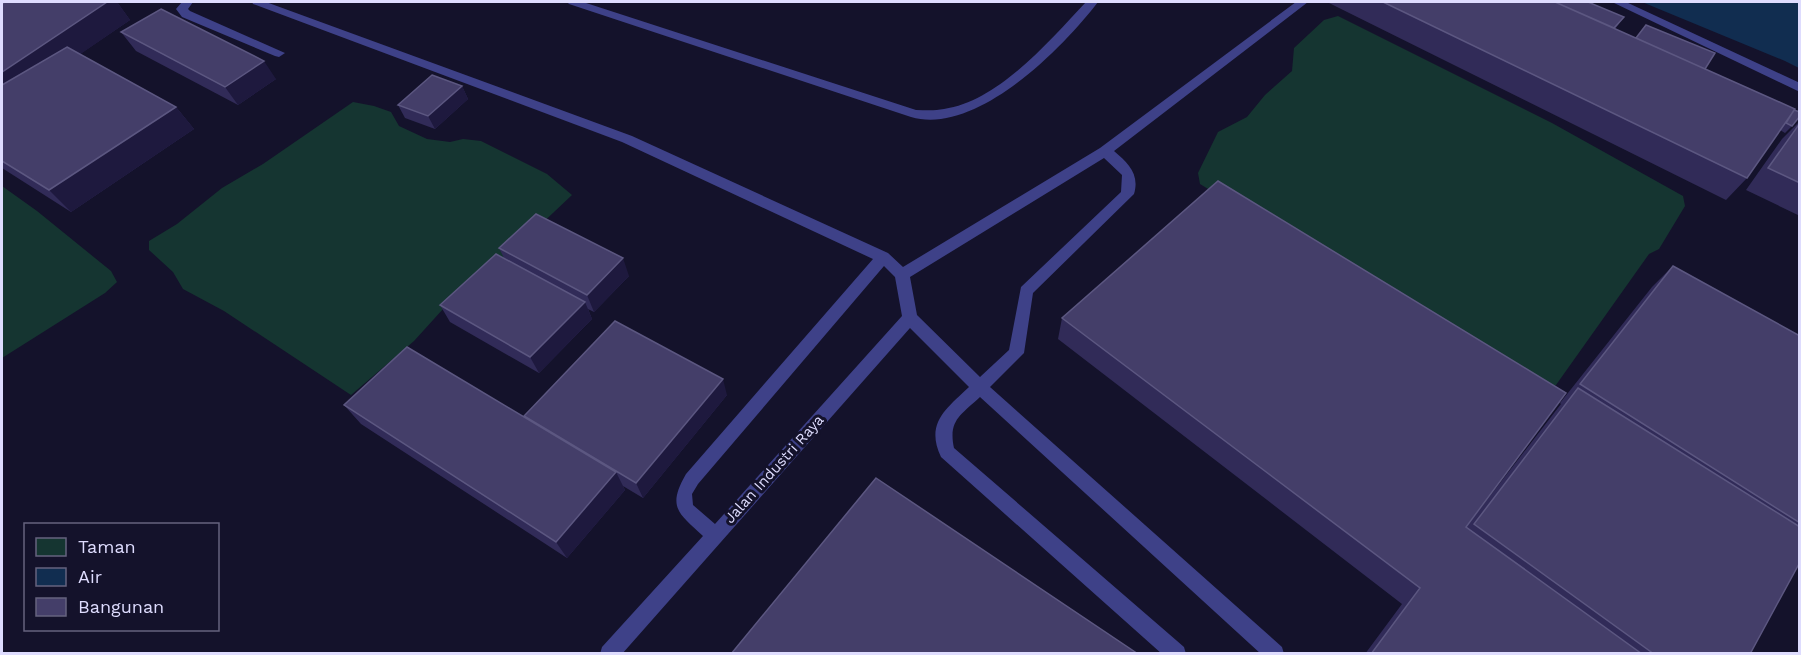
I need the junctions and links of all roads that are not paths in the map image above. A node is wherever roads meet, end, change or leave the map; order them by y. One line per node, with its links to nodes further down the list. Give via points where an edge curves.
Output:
1 (188, 2): 7 (lane, via 182,9 186,14)
2 (257, 2): 10 (lane, via 627,139)
3 (573, 2): 4 (lane, via 915,114 946,114 982,101 1059,38)
4 (1092, 2)
5 (1303, 2): 9 (lane)
6 (1618, 2): 8 (lane)
7 (279, 53)
8 (1800, 88)
9 (1105, 151): 11 (lane); 13 (lane, via 1130,174 1132,184 1127,194 1026,291 1016,353)
10 (884, 257): 11 (lane); 14 (lane, via 692,479 684,493 685,509)
11 (902, 275): 12 (lane)
12 (910, 318): 13 (lane); 14 (lane, Jalan Industri Raya)
13 (979, 387): 16 (lane, via 947,418 943,434 947,452); 17 (lane)
14 (715, 536): 15 (lane, Jalan Industri Raya)
15 (609, 654)
16 (1177, 654)
17 (1275, 654)

